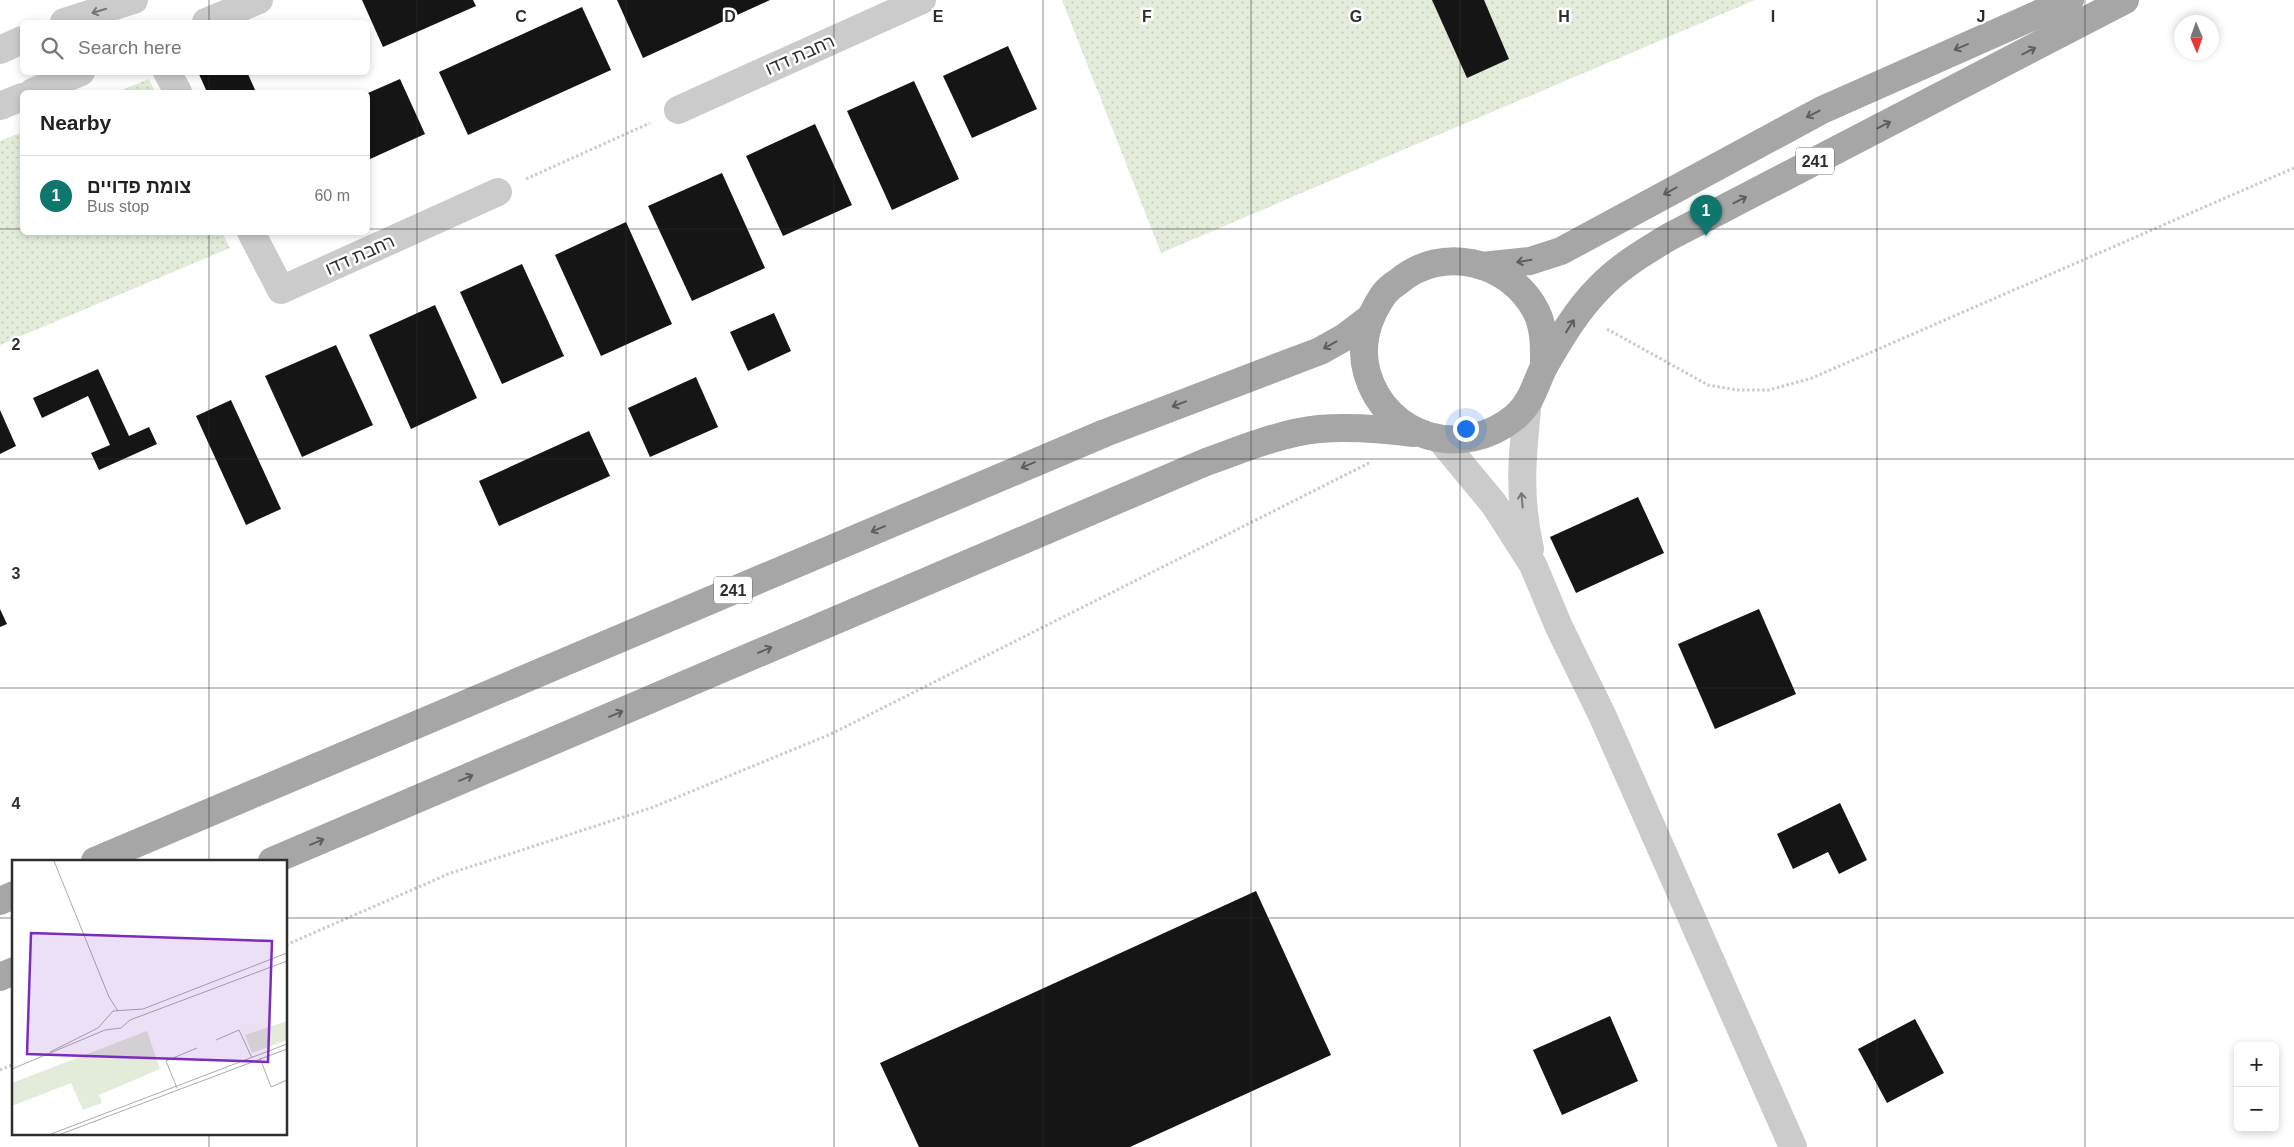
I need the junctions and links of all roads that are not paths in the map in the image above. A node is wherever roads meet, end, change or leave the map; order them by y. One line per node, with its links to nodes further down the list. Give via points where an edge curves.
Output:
1 (259, 0): 7 (street)
2 (922, 0): 16 (street, רחבת דדו)
3 (2070, 0): 19 (main road, 241, one-way to 19, via 1822,110 1561,251 1530,260)
4 (2125, 0): 21 (main road, 241, one-way to 4, via 1578,312 1599,288 1628,262 1669,236)
5 (136, 8): 6 (street, one-way to 6)
6 (64, 17)
7 (211, 20)
8 (20, 41): 9 (street)
9 (0, 50)
10 (74, 75): 12 (street)
11 (169, 75): 13 (street)
12 (38, 90)
13 (177, 90)
14 (20, 98): 15 (street)
15 (0, 106)
16 (678, 110)
17 (498, 192): 18 (street, רחבת דדו, via 281,290)
18 (253, 235)
19 (1482, 266): 20 (main road, via 1466,261 1436,262 1408,273 1386,292); 21 (main road, via 1495,270 1519,287 1536,312 1544,339)
20 (1370, 318): 23 (main road, via 1364,347 1367,372 1376,395 1392,416 1414,431); 25 (main road, 241, one-way to 25, via 1320,351 1105,433)
21 (1544, 367): 22 (main road)
22 (1528, 401): 23 (main road, via 1516,416 1493,432 1467,440); 24 (street, one-way to 22, via 1520,484)
23 (1433, 437): 24 (street, via 1494,504); 26 (main road, one-way to 23, via 1214,459 1273,438 1318,429 1364,427)
24 (1533, 565): 31 (street)
25 (97, 860)
26 (274, 860)
27 (12, 896): 28 (main road)
28 (0, 901)
29 (12, 972): 30 (main road)
30 (0, 977)
31 (1793, 1147)

